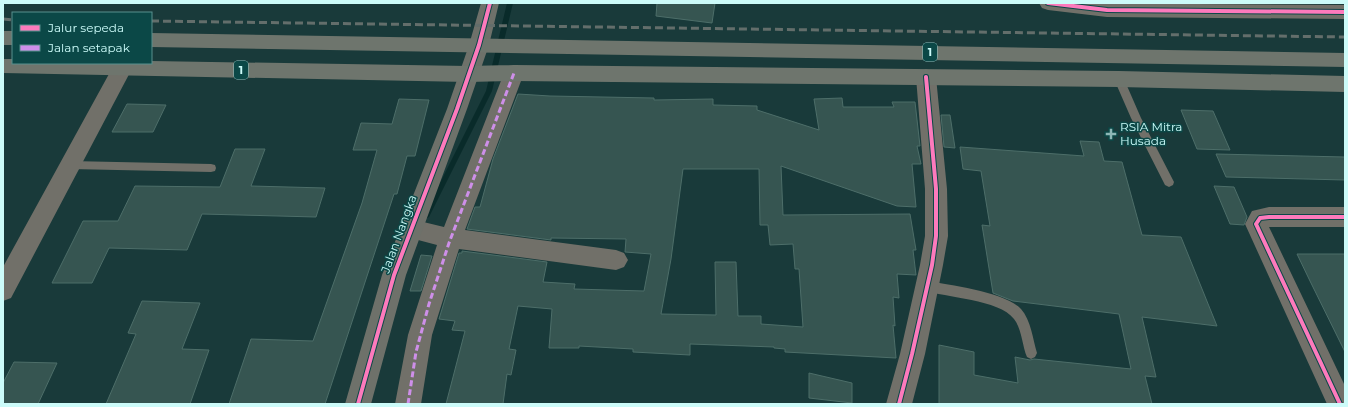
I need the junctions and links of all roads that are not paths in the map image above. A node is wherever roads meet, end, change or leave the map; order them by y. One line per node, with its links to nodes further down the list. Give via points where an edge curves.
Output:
1 (490, 3): 6 (street, Jalan Nangka)
2 (1048, 3): 3 (street, via 1107,10)
3 (1266, 8): 4 (street)
4 (1345, 12)
5 (152, 40): 6 (highway, 1)
6 (485, 45): 7 (highway, 1); 11 (street, Jalan Nangka)
7 (1345, 60)
8 (3, 66): 9 (highway, 1)
9 (124, 66): 11 (highway, 1); 15 (street)
10 (510, 73): 11 (highway, 1); 12 (highway, 1); 20 (street, via 508,92)
11 (473, 74): 19 (street, Jalan Nangka, via 457,108)
12 (926, 77): 14 (highway, 1); 22 (street, via 936,184 937,227)
13 (1345, 84): 14 (highway, 1)
14 (1123, 88): 17 (lane)
15 (70, 165): 16 (lane); 23 (street)
16 (211, 168)
17 (1169, 182)
18 (1345, 217): 28 (street, via 1269,217 1260,218 1256,224)
19 (414, 230): 20 (street); 25 (street, Jalan Nangka, via 394,275)
20 (449, 238): 21 (street); 26 (street, via 419,336)
21 (616, 260)
22 (927, 286): 24 (lane, via 1012,308 1019,316); 27 (street, via 907,381)
23 (3, 290)
24 (1031, 353)
25 (358, 404)
26 (408, 404)
27 (899, 404)
28 (1340, 404)

